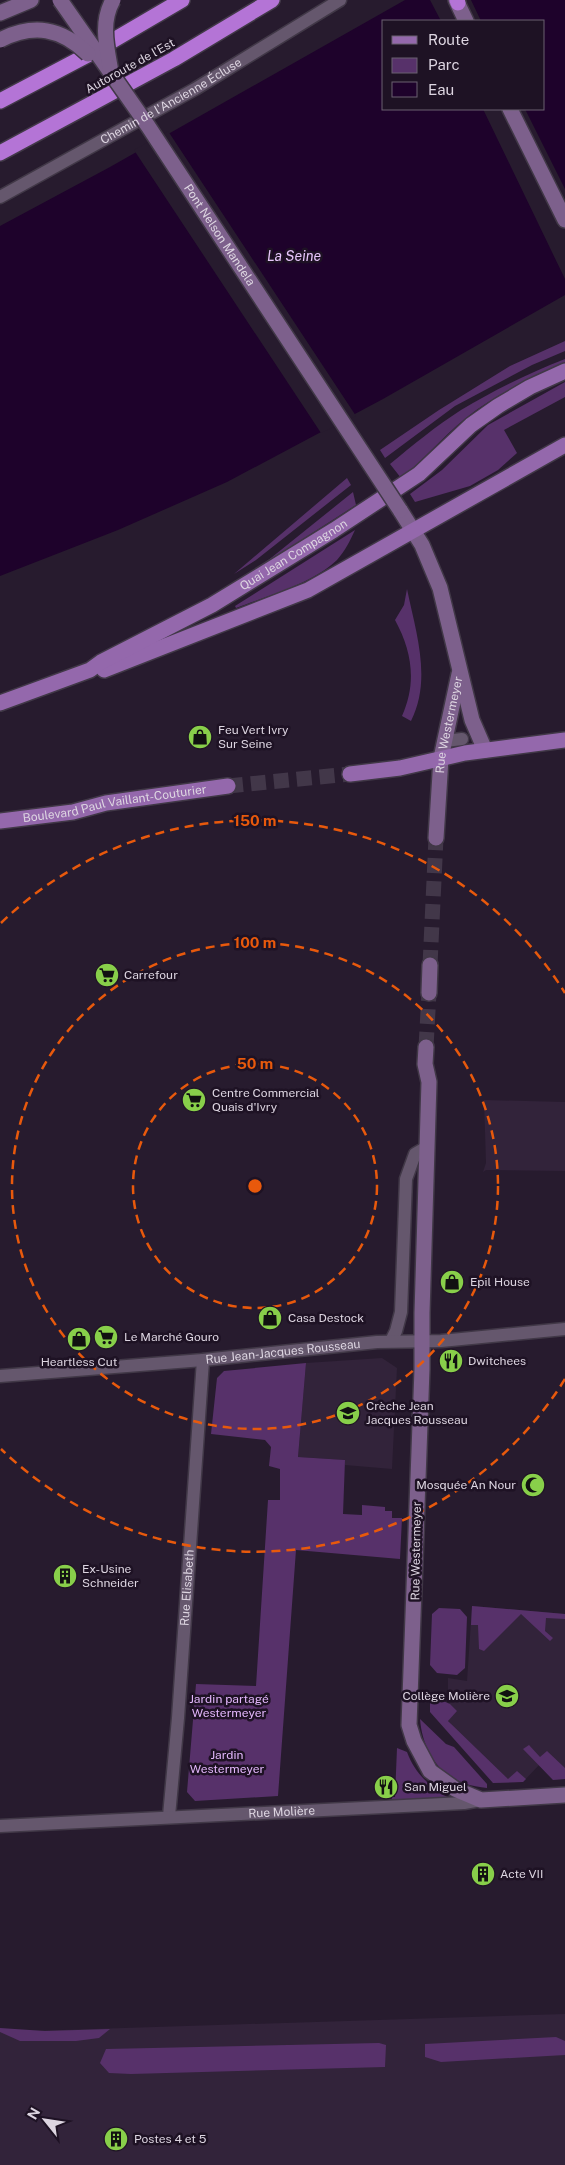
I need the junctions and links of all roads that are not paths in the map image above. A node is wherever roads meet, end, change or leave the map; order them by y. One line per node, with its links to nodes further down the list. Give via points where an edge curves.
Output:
1 (31, 0): 8 (main road)
2 (60, 0): 11 (main road, Pont Nelson Mandela, bridge)
3 (113, 0): 11 (main road, bridge, via 106,17 105,38)
4 (182, 0): 12 (highway)
5 (272, 0): 14 (highway, Autoroute de l’Est, via 166,63)
6 (340, 0): 15 (street, Chemin de l'Ancienne Écluse, via 195,89)
7 (457, 1): 9 (main road)
8 (3, 8)
9 (466, 20)
10 (0, 40): 11 (main road, bridge, via 34,30 62,34 74,41)
11 (112, 78): 19 (main road, Pont Nelson Mandela, bridge, via 148,126)
12 (0, 101)
13 (510, 110): 16 (main road)
14 (0, 153)
15 (0, 197)
16 (565, 220)
17 (565, 371): 21 (main road, Quai Jean Compagnon, via 498,406 470,425 419,474 334,530)
18 (565, 445): 20 (main road)
19 (400, 510): 20 (main road, Rue Westermeyer)
20 (414, 531): 22 (main road, via 308,590); 25 (main road, Rue Westermeyer, via 440,588)
21 (184, 620): 22 (main road); 23 (main road); 24 (main road, Quai Jean Compagnon)
22 (206, 630): 23 (main road)
23 (171, 643): 24 (main road, via 114,667)
24 (90, 670): 26 (main road, Quai Jean Compagnon)
25 (460, 670): 29 (main road, Rue Westermeyer); 30 (main road, via 472,720)
26 (0, 703)
27 (462, 739): 29 (street)
28 (565, 740): 30 (main road)
29 (445, 741): 31 (main road, Rue Westermeyer)
30 (485, 750): 31 (main road)
31 (441, 758): 32 (main road, via 400,768); 35 (main road, Rue Westermeyer)
32 (350, 774)
33 (228, 786): 34 (main road, Boulevard Paul Vaillant-Couturier)
34 (0, 821)
35 (436, 838)
36 (430, 965): 37 (main road)
37 (429, 994)
38 (426, 1047): 39 (main road, Rue Westermeyer, via 429,1082)
39 (426, 1147): 41 (street, via 415,1154 406,1178 401,1312); 42 (main road, Rue Westermeyer)
40 (565, 1329): 42 (street, Rue Jean-Jacques Rousseau)
41 (391, 1341): 42 (street, Rue Jean-Jacques Rousseau); 43 (street, Rue Jean-Jacques Rousseau)
42 (423, 1341): 46 (main road, Rue Westermeyer, via 409,1725 430,1771 455,1790)
43 (203, 1360): 44 (street, Rue Jean-Jacques Rousseau); 47 (street, Rue Elisabeth)
44 (0, 1376)
45 (565, 1795): 46 (main road, Rue Molière)
46 (480, 1800): 47 (street, Rue Molière)
47 (169, 1816): 48 (street, Rue Molière)
48 (0, 1826)

